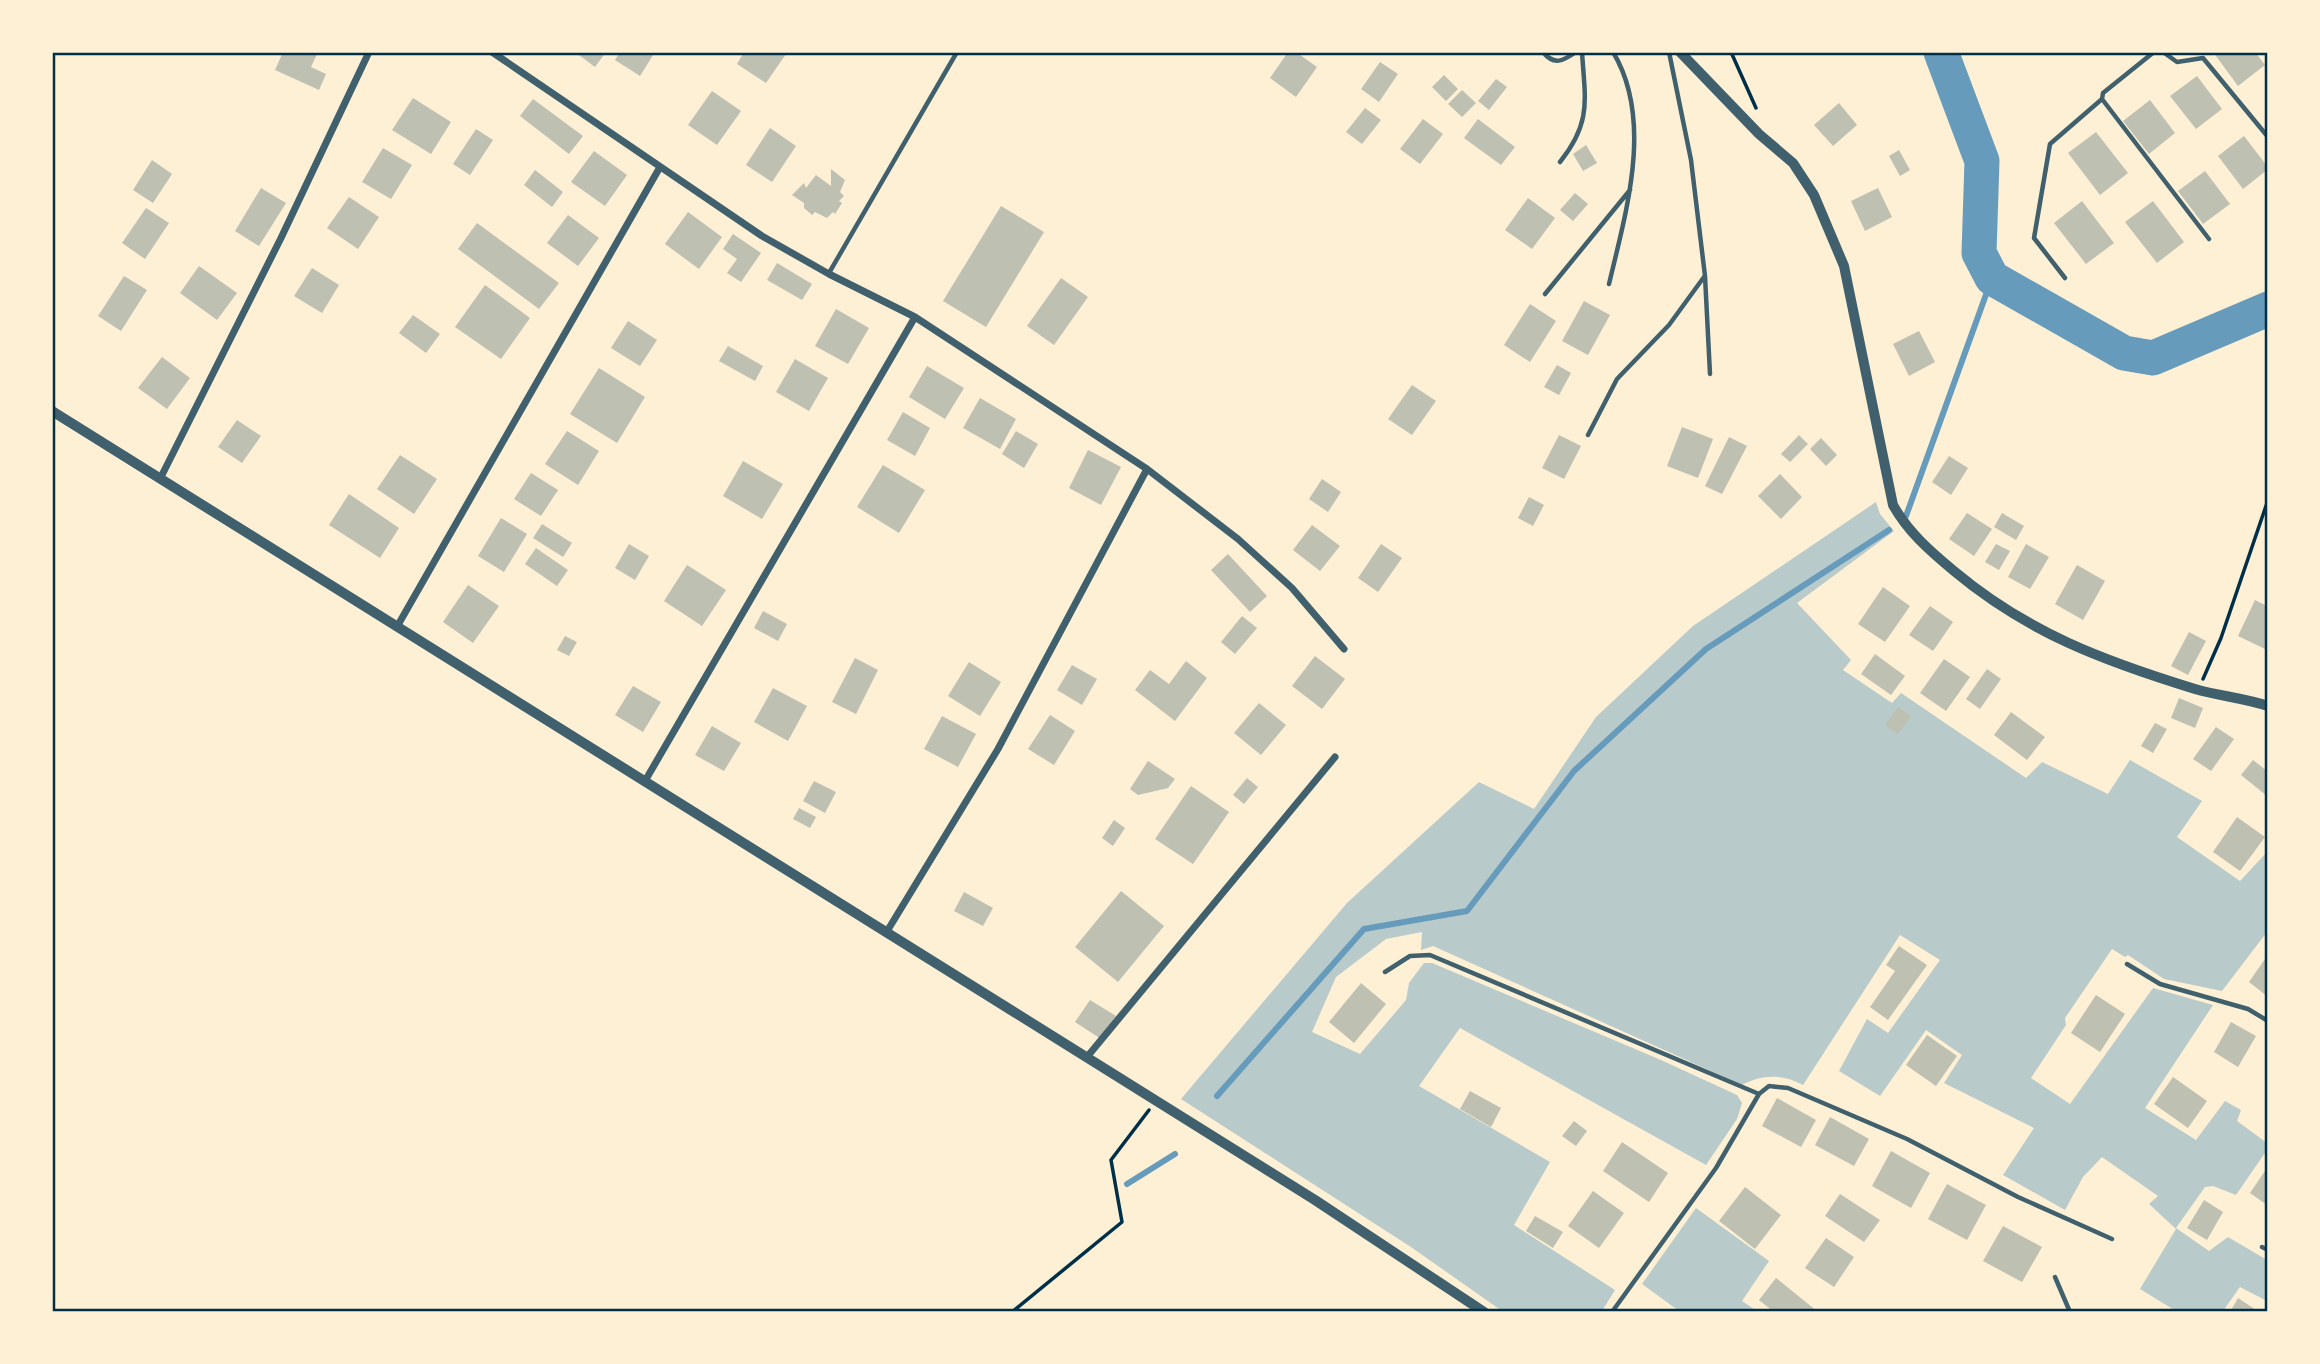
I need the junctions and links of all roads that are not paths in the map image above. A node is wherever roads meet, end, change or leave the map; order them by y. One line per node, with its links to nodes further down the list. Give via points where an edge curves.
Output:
1 (369, 52): 28 (street)
2 (492, 52): 15 (street)
3 (957, 52): 18 (lane)
4 (1543, 52): 5 (lane, via 1559,62)
5 (1576, 52)
6 (1583, 52): 14 (lane, via 1584,126)
7 (1613, 52): 16 (lane, via 1625,73 1629,98)
8 (1669, 52): 19 (lane, via 1691,160)
9 (1680, 52): 31 (street, via 1793,163 1814,195 1844,266 1893,505 1904,525 1988,600 2045,634 2198,690)
10 (2154, 52): 12 (lane, via 2103,93)
11 (2163, 52): 13 (lane, via 2177,62 2203,58)
12 (2102, 99): 17 (lane); 20 (lane, via 2050,144 2034,238)
13 (2267, 137)
14 (1560, 162)
15 (660, 167): 18 (street, via 762,236); 29 (street)
16 (1633, 186): 21 (lane); 22 (lane)
17 (2208, 239)
18 (829, 274): 23 (street)
19 (1705, 276): 24 (lane); 26 (lane, via 1670,326 1617,379)
20 (2065, 278)
21 (1609, 284)
22 (1545, 294)
23 (915, 317): 27 (street); 33 (street)
24 (1710, 374)
25 (52, 411): 28 (street)
26 (1588, 435)
27 (1147, 469): 30 (street, via 1256,555 1292,588); 34 (street, via 998,749)
28 (161, 477): 29 (street)
29 (398, 625): 33 (street)
30 (1344, 649)
31 (2267, 706)
32 (1335, 757): 38 (street)
33 (645, 781): 34 (street)
34 (886, 933): 38 (street)
35 (2127, 964): 37 (lane, via 2160,984 2248,1009)
36 (1385, 972): 39 (lane, via 1410,956 1430,955)
37 (2267, 1021)
38 (1087, 1057): 44 (street)
39 (1759, 1094): 40 (lane, via 1769,1086 1788,1088 1907,1139); 45 (lane, via 1716,1168)
40 (2112, 1239)
41 (2262, 1247): 42 (lane)
42 (2267, 1250)
43 (2055, 1277): 46 (lane)
44 (1483, 1311)
45 (1612, 1311)
46 (2070, 1311)

